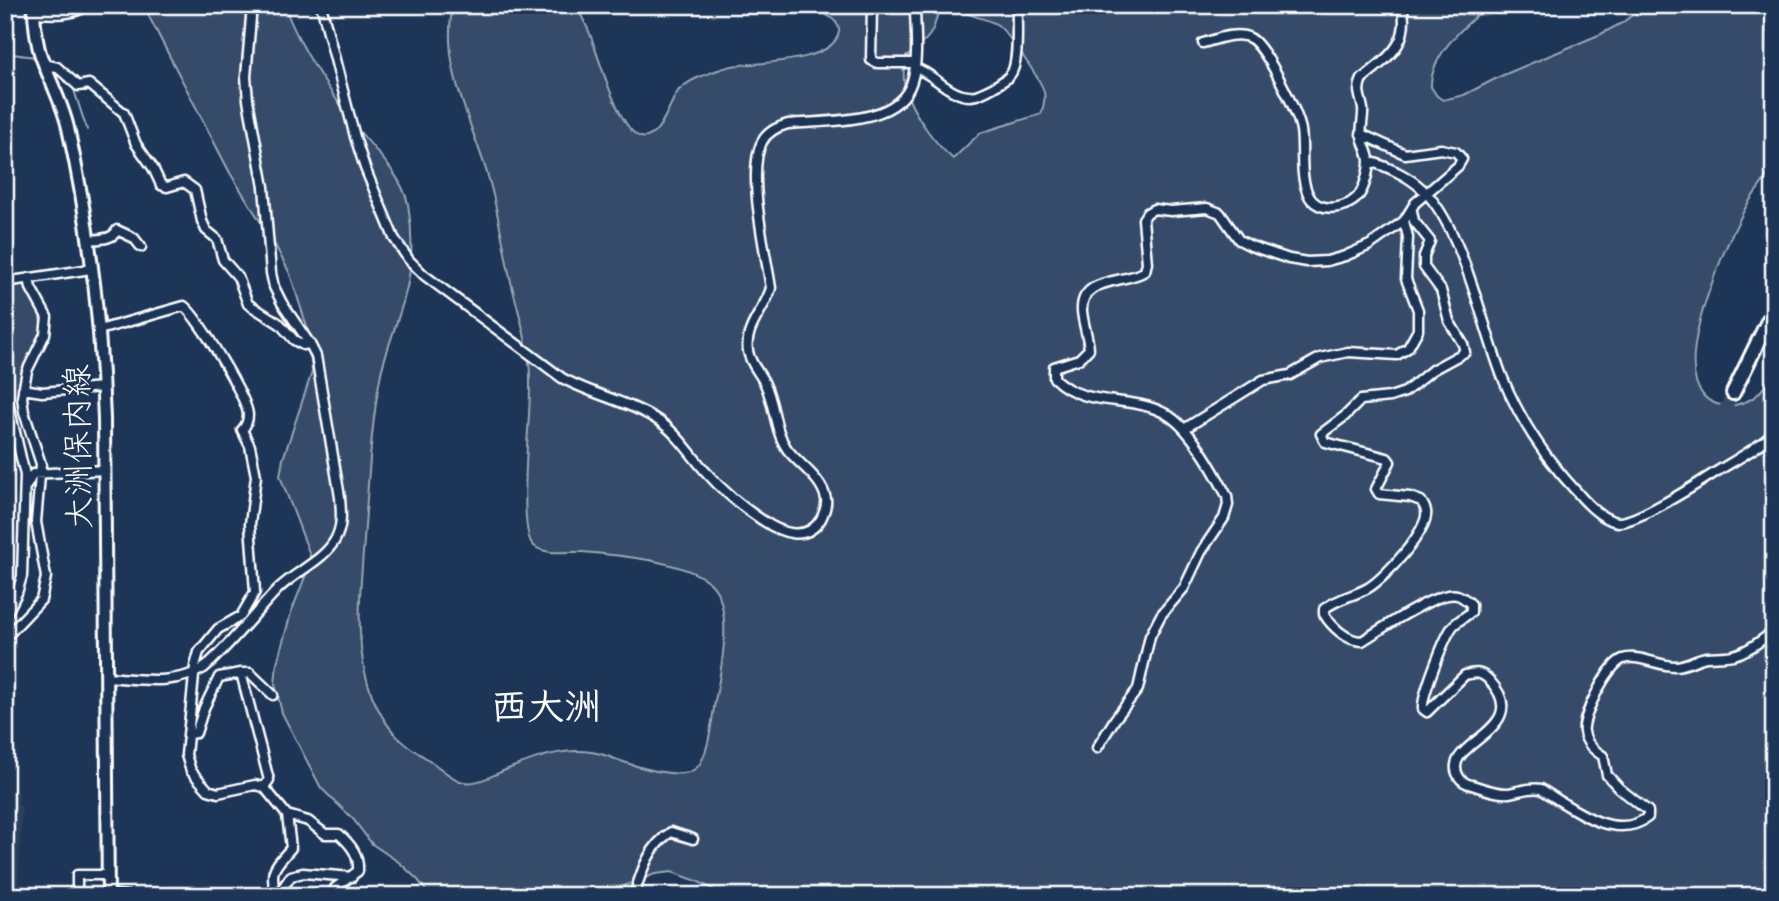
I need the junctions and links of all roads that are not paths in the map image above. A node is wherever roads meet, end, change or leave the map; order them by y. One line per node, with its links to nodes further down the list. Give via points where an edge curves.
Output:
1 (88, 5): 8 (street, via 55,14)
2 (253, 5): 24 (street, via 246,77 264,187 271,273 282,303)
3 (321, 5): 11 (street, via 365,168 394,238 409,260 562,378 658,421 745,509 792,534 816,527 826,500 821,485 780,438 770,396 748,351 751,326 771,288 756,188 757,156 761,143 776,128 858,118 891,109 904,99)
4 (872, 5): 11 (street, via 871,60)
5 (915, 5): 11 (street)
6 (1017, 5): 11 (street, via 1015,62 1003,82 976,96 963,96)
7 (1402, 5): 12 (street, via 1406,21 1400,44 1359,86)
8 (33, 9): 10 (main road, 大洲保内線)
9 (1203, 43): 13 (street, via 1240,35 1256,42 1297,117 1305,183 1316,204 1349,204 1362,191)
10 (44, 64): 17 (main road, 大洲保内線, via 66,119); 24 (street, via 57,67 78,86 89,84 124,113 141,154 161,185 184,182 195,190 206,230 217,239 223,260 238,277 248,304 280,324 294,340)
11 (915, 65)
12 (1361, 134): 13 (street); 14 (street, via 1405,154 1441,149 1456,152 1462,159 1458,166)
13 (1369, 161): 14 (street, via 1392,169)
14 (1427, 194): 15 (street); 30 (street, via 1464,265 1515,404 1564,479 1608,519 1630,520 1694,486)
15 (1412, 211): 16 (street); 35 (street, via 1430,241 1424,267 1441,290 1449,321 1465,352 1405,392 1361,400 1321,434 1325,442 1387,458 1390,462 1376,489 1379,494 1410,497 1421,501 1426,511 1396,565 1367,589 1333,602 1324,614 1346,637 1362,641 1418,607 1450,594 1471,604 1471,612 1453,627 1422,704 1427,712 1465,675 1474,673 1487,677 1500,693 1504,704 1500,717 1458,758 1458,777 1488,791 1541,789 1597,821 1620,826 1643,821 1648,811 1607,775 1603,756 1584,736 1583,723 1590,706 1616,664 1630,657 1674,666 1734,655)
16 (1404, 221): 29 (street, via 1406,279 1418,310 1418,330 1408,348 1397,355 1348,352 1320,358 1290,375 1263,380); 29 (street, via 1345,256 1307,262 1239,240 1220,213 1207,208 1147,213 1143,219 1145,271 1134,278 1097,284 1089,292 1082,310 1089,349 1079,359 1054,367 1052,374 1076,394 1154,408)
17 (88, 240): 18 (street, via 109,237 117,230); 19 (main road, 大洲保内線)
18 (141, 247)
19 (91, 269): 20 (street); 23 (main road, 大洲保内線)
20 (29, 278): 21 (street); 27 (street, via 47,325)
21 (5, 282)
22 (1774, 309): 28 (highway)
23 (99, 330): 25 (main road, 大洲保内線); 38 (street, via 184,306 226,366 247,410 242,430 256,476 250,524 255,592 241,616 205,643)
24 (310, 344): 38 (street, via 320,371 340,498 340,531 325,552 295,573 215,659)
25 (103, 387): 27 (street); 31 (main road, 大洲保内線)
26 (5, 389): 33 (street, via 23,458)
27 (23, 389): 32 (street, via 24,412)
28 (1733, 393)
29 (1184, 429): 42 (street, via 1221,484 1228,505 1184,588 1150,636 1138,689)
30 (1774, 433)
31 (104, 470): 32 (street); 39 (main road, 大洲保内線)
32 (41, 472): 33 (street, via 33,474); 36 (street, via 36,522 47,576 45,588 41,600)
33 (24, 496): 34 (street, via 22,576)
34 (5, 616)
35 (1774, 631)
36 (5, 638)
37 (241, 673): 40 (street, via 250,673); 41 (street, via 219,677 196,733); 43 (street, via 269,779)
38 (195, 674): 39 (street, via 174,680); 41 (street)
39 (106, 677): 46 (main road, 大洲保内線)
40 (273, 695)
41 (188, 734): 43 (street, via 188,764 208,790 218,793)
42 (1097, 748)
43 (264, 787): 44 (street)
44 (287, 815): 47 (street, via 308,821 325,834 340,834 359,860); 53 (street, via 292,848 274,867 271,878)
45 (693, 839): 55 (street, via 671,832 661,839 640,872)
46 (108, 875): 48 (main road, 大洲保内線); 49 (street, via 77,875)
47 (352, 877): 53 (street, via 291,876); 54 (street, via 335,888)
48 (108, 895): 50 (street)
49 (73, 896)
50 (128, 896)
51 (144, 896): 52 (street)
52 (184, 896)
53 (277, 896)
54 (332, 896)
55 (634, 896)

